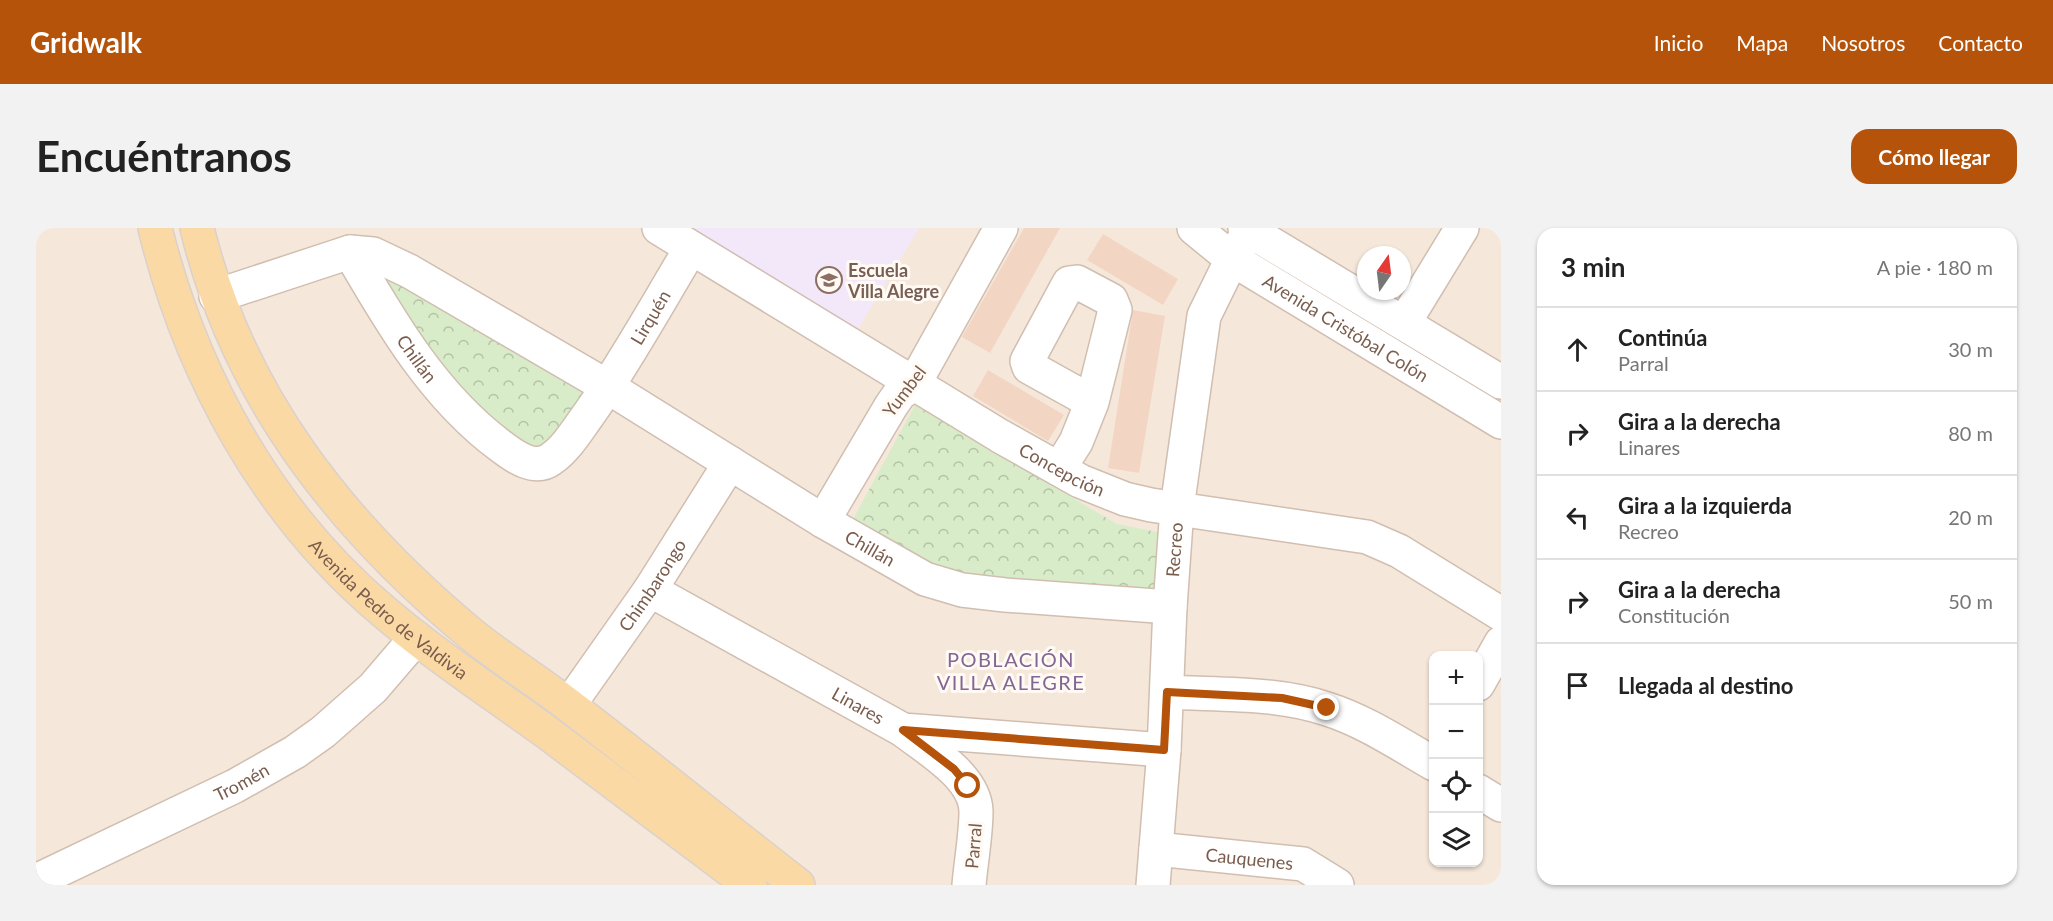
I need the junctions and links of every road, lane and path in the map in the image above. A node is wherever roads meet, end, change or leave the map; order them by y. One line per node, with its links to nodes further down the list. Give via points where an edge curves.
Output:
1 (155, 228): 26 (main road, Avenida Pedro de Valdivia, via 193,347 219,402 264,478 319,547)
2 (197, 228): 11 (main road, Avenida Pedro de Valdivia)
3 (659, 228): 8 (street, Concepción)
4 (1001, 228): 14 (street, Yumbel)
5 (1194, 228): 10 (street, Avenida Cristóbal Colón)
6 (1248, 228): 10 (street, Recreo); 12 (street, Avenida Cristóbal Colón)
7 (1462, 228): 12 (street)
8 (691, 248): 14 (street, Concepción); 15 (street, Lirquén)
9 (350, 252): 11 (street, Chillán); 15 (street, Chillán, via 373,254 409,271); 15 (street, Chillán, via 399,332 448,399 517,458 534,464 550,461)
10 (1232, 260): 17 (street, Avenida Cristóbal Colón); 20 (street, Recreo, via 1204,316)
11 (216, 296): 22 (main road, Avenida Pedro de Valdivia, via 250,372 288,437)
12 (1404, 322): 13 (street, Avenida Cristóbal Colón)
13 (1501, 382)
14 (914, 384): 19 (street, Concepción); 21 (street, Yumbel, via 900,393 891,406)
15 (608, 387): 18 (street, Chillán)
16 (1092, 402): 19 (street)
17 (1501, 422)
18 (730, 463): 21 (street, Chillán); 23 (street, Chimbarongo)
19 (1059, 469): 20 (street, Concepción, via 1125,499)
20 (1177, 508): 24 (street, Recreo); 25 (street, Concepción, via 1367,537 1399,550)
21 (823, 521): 24 (street, Chillán, via 925,579 962,590)
22 (385, 555): 26 (main road, via 411,595 419,616); 30 (main road, Avenida Pedro de Valdivia, via 472,634)
23 (650, 590): 30 (street, Chimbarongo); 31 (street, Linares)
24 (1170, 607): 29 (street, Recreo)
25 (1501, 614)
26 (416, 638): 37 (street, Tromén, via 357,703 295,752 235,786); 38 (main road, Avenida Pedro de Valdivia)
27 (1501, 643): 28 (street)
28 (1483, 677)
29 (1167, 692): 32 (street, Recreo); 33 (street, via 1305,702 1352,718)
30 (569, 705): 39 (main road, Avenida Pedro de Valdivia)
31 (903, 730): 32 (street, Linares); 40 (street, Parral, via 954,769 968,786 976,808)
32 (1164, 750): 36 (street, Recreo)
33 (1429, 761)
34 (1483, 794): 35 (street)
35 (1501, 805)
36 (1156, 849): 41 (street, Recreo); 42 (street, Cauquenes, via 1303,864)
37 (36, 881)
38 (750, 885)
39 (798, 885)
40 (969, 885)
41 (1153, 885)
42 (1337, 885)

